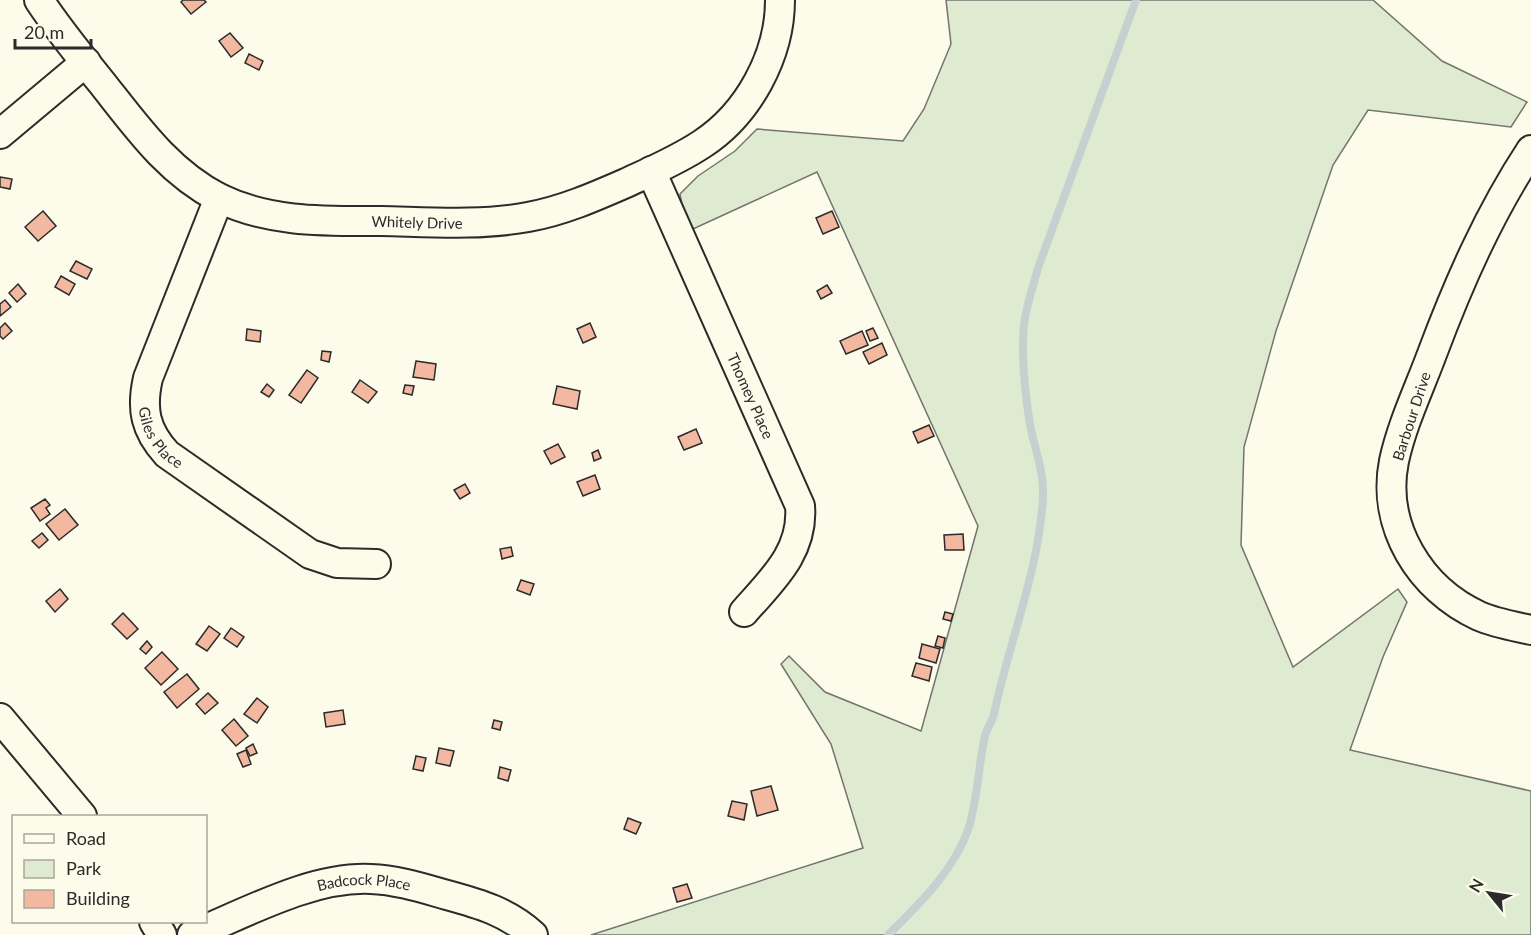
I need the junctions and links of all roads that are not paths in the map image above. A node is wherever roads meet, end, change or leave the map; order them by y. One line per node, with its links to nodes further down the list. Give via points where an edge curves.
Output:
1 (39, 0): 3 (street, Whitely Drive)
2 (780, 0): 6 (street, Whitely Drive, via 773,46 745,103 704,143)
3 (86, 62): 4 (street); 7 (street, Whitely Drive, via 159,153 183,175)
4 (0, 134)
5 (1531, 150): 10 (street, Barbour Drive, via 1488,222 1460,282 1400,437 1392,486 1393,508 1402,538 1427,579 1441,593 1477,615)
6 (651, 171): 7 (street, Whitely Drive, via 551,211 481,222 308,221 244,209); 9 (street, Thomey Place, via 800,506 800,531 791,555)
7 (219, 198): 8 (street, Giles Place, via 148,378 146,422 167,454 296,547 337,563)
8 (376, 564)
9 (744, 612)
10 (1531, 630)
11 (0, 718): 12 (street)
12 (81, 815)
13 (192, 935): 14 (street, Badcock Place, via 313,887 341,880 370,879 397,882 488,906)
14 (533, 935)

